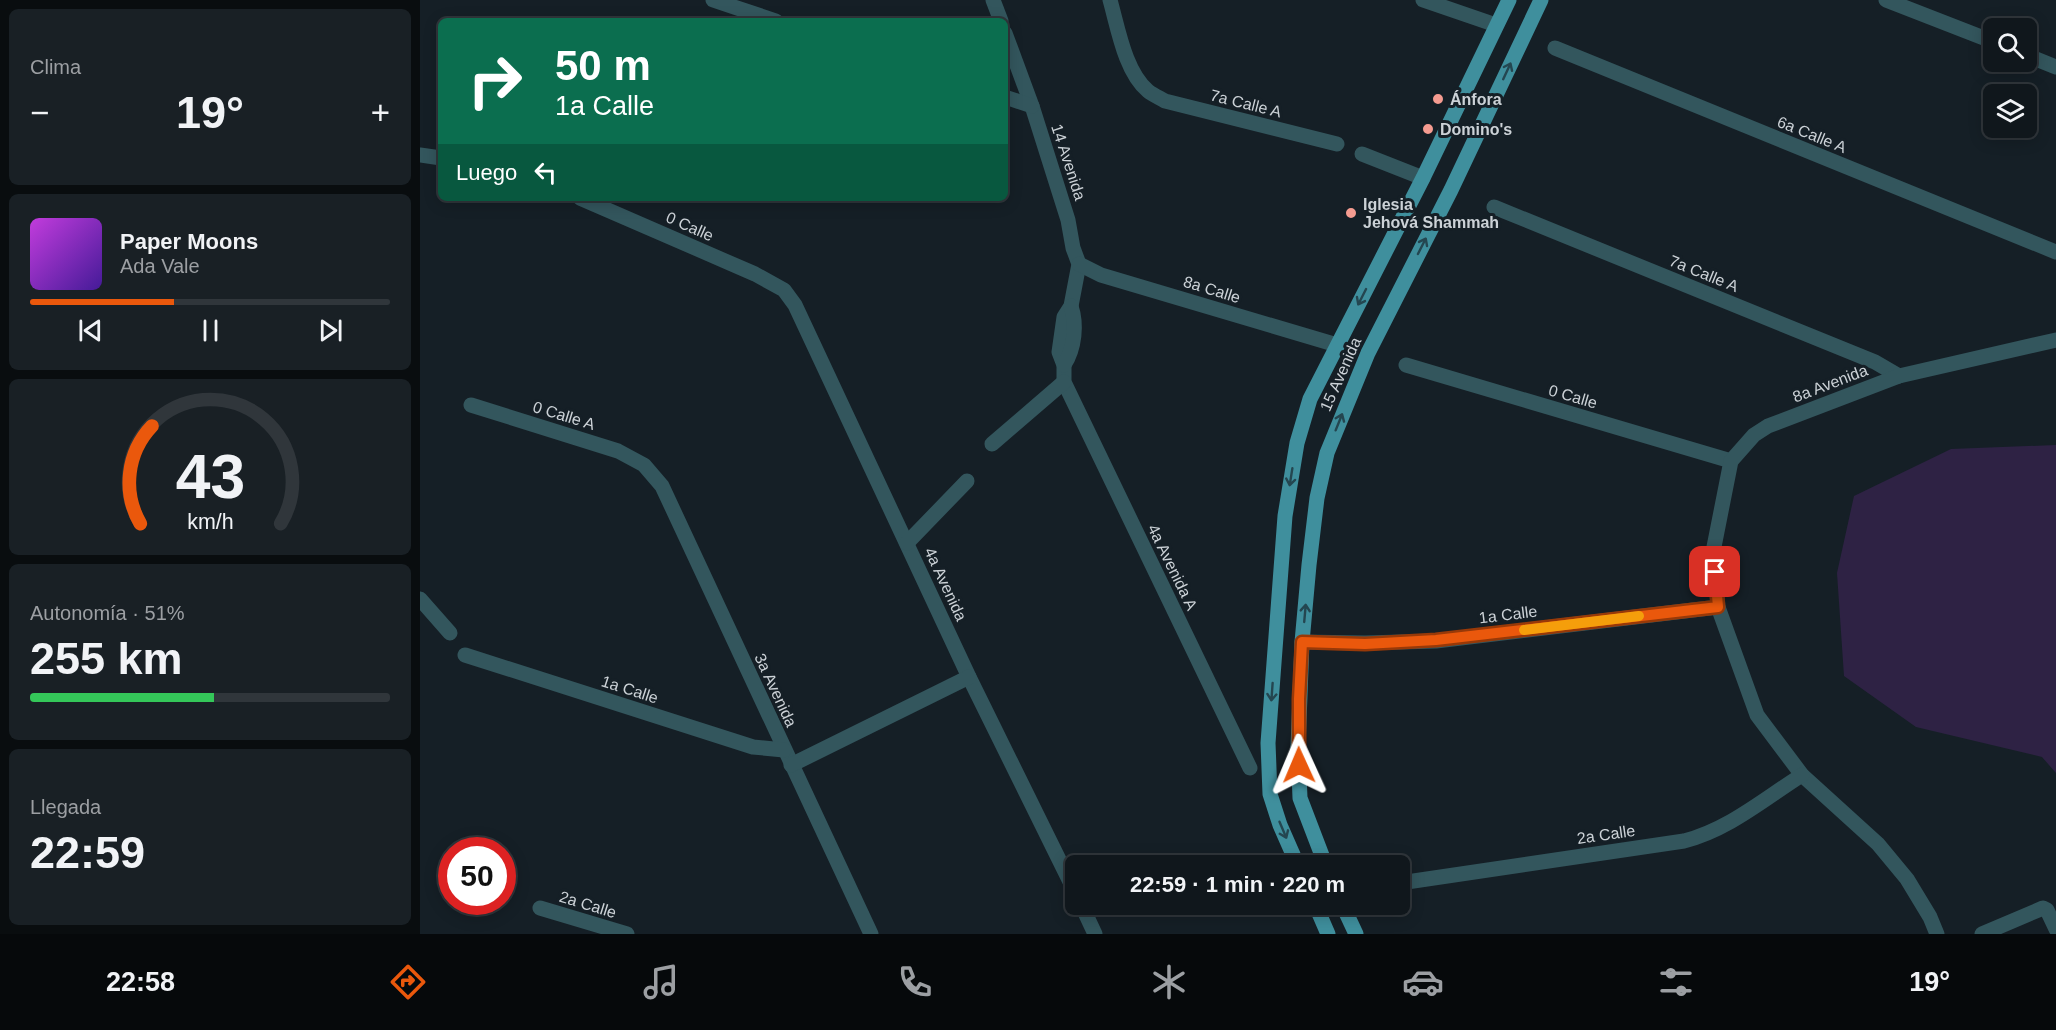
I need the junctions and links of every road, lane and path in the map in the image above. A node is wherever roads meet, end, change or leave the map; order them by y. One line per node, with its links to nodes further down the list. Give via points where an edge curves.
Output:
1 (713, 0): 8 (street)
2 (993, 0): 9 (street)
3 (1110, 0): 18 (street, 7a Calle A, via 1130,65 1148,91 1165,101)
4 (1423, 0): 10 (street)
5 (1509, 0): 10 (main road, 15 Avenida)
6 (1541, 0): 42 (main road, 15 Avenida, one-way to 6, via 1317,498 1327,453 1368,353)
7 (1886, 0): 11 (street)
8 (767, 18)
9 (1000, 18)
10 (1496, 25): 22 (main road, 15 Avenida)
11 (1983, 38)
12 (1008, 41): 17 (street, 14 Avenida)
13 (1555, 48): 25 (street, 6a Calle A)
14 (2037, 59): 15 (street)
15 (2056, 67)
16 (1008, 98): 17 (street)
17 (1032, 106): 26 (street, 14 Avenida)
18 (1336, 144)
19 (1362, 154): 22 (street)
20 (420, 155): 21 (street)
21 (438, 158)
22 (1423, 178): 29 (main road, 15 Avenida, one-way to 29)
23 (587, 201): 27 (street, 0 Calle, via 755,274)
24 (1494, 207): 31 (street, 7a Calle A, via 1875,362)
25 (2056, 252)
26 (1079, 264): 29 (street, 8a Calle, via 1101,275); 32 (street, 14 Avenida, via 1059,352 1065,365)
27 (784, 291): 38 (street, 4a Avenida, via 795,305)
28 (2056, 340): 31 (street, 8a Avenida)
29 (1337, 345): 49 (main road, 15 Avenida, one-way to 49, via 1307,410 1297,442 1288,499 1268,743 1270,794)
30 (1406, 365): 35 (street, 0 Calle)
31 (1899, 376): 35 (street, 8a Avenida, via 1768,426 1754,435)
32 (1064, 382): 34 (street); 47 (street, 4a Avenida A)
33 (471, 405): 36 (street, 0 Calle A, via 618,451)
34 (992, 444)
35 (1731, 461): 40 (street, via 1713,567)
36 (644, 465): 45 (street, 3a Avenida, via 662,486)
37 (967, 481): 38 (street)
38 (907, 543): 44 (street, 4a Avenida)
39 (420, 599): 41 (street)
40 (1718, 607): 42 (street, 1a Calle, via 1436,640); 48 (street, via 1757,714)
41 (450, 633)
42 (1302, 642): 50 (main road, 15 Avenida, via 1298,709 1300,798)
43 (465, 654): 45 (street, 1a Calle, via 753,747)
44 (969, 677): 46 (street); 51 (street, 4a Avenida)
45 (784, 750): 46 (street, 3a Avenida)
46 (791, 765): 59 (street, 3a Avenida)
47 (1250, 768)
48 (1802, 775): 52 (street, 2a Calle, via 1702,837); 63 (street, via 1878,844 1907,879)
49 (1293, 855)
50 (1322, 855)
51 (1065, 872)
52 (1410, 882)
53 (540, 908): 58 (street, 2a Calle)
54 (1086, 915): 60 (street)
55 (1320, 915): 61 (main road)
56 (1347, 915): 62 (main road)
57 (2056, 928): 64 (street, via 2043,908)
58 (627, 934)
59 (871, 934)
60 (1095, 934)
61 (1328, 934)
62 (1356, 934)
63 (1937, 934)
64 (1982, 934)

